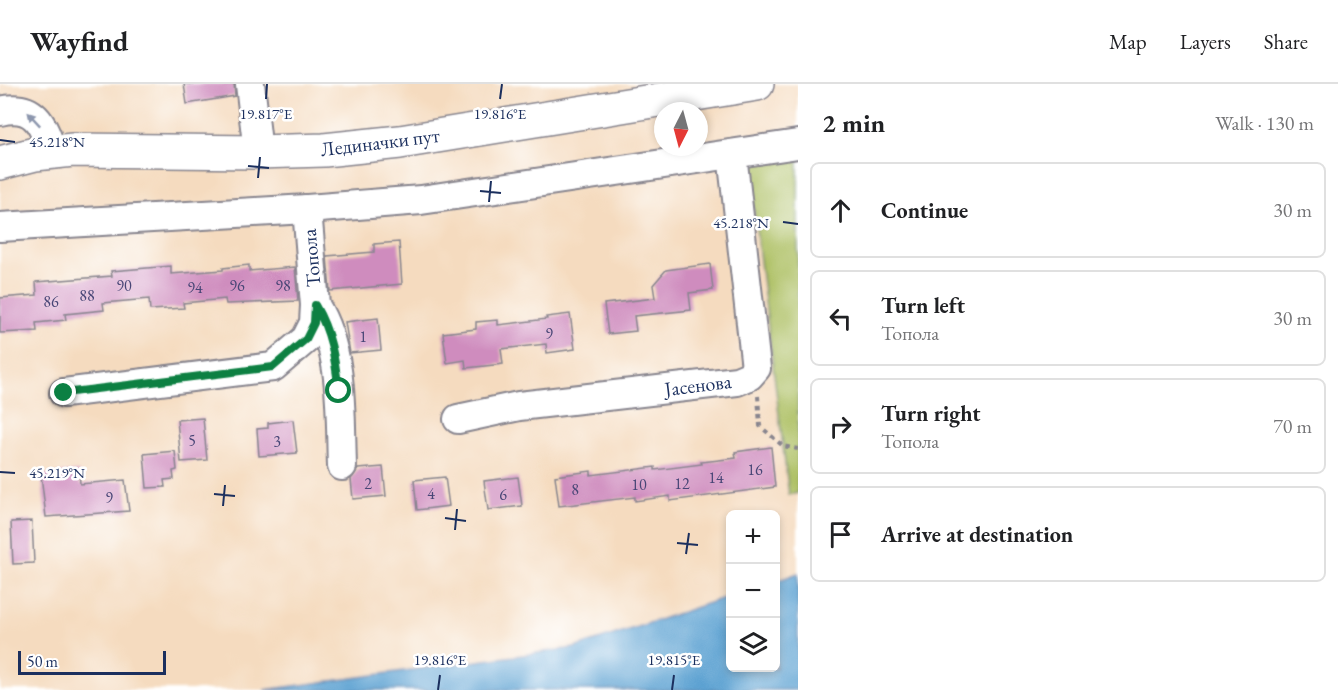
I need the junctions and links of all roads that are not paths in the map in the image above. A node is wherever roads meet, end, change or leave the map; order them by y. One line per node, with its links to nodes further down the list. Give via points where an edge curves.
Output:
1 (250, 84): 6 (street)
2 (757, 84): 6 (main road, Лединачки пут, via 400,142)
3 (0, 111): 5 (street, one-way to 3, via 47,135 26,110)
4 (798, 144): 7 (street)
5 (52, 152): 6 (main road, Лединачки пут); 8 (main road, Лединачки пут)
6 (258, 152)
7 (732, 154): 9 (street, via 421,200); 13 (street, Јасенова, via 756,368 749,376 737,381 519,406)
8 (0, 163)
9 (307, 209): 10 (street); 11 (street, Топола)
10 (0, 227)
11 (315, 305): 12 (street, Топола, via 314,323 306,339 273,367); 14 (street, via 326,323 335,353)
12 (64, 393)
13 (458, 419)
14 (342, 466)

